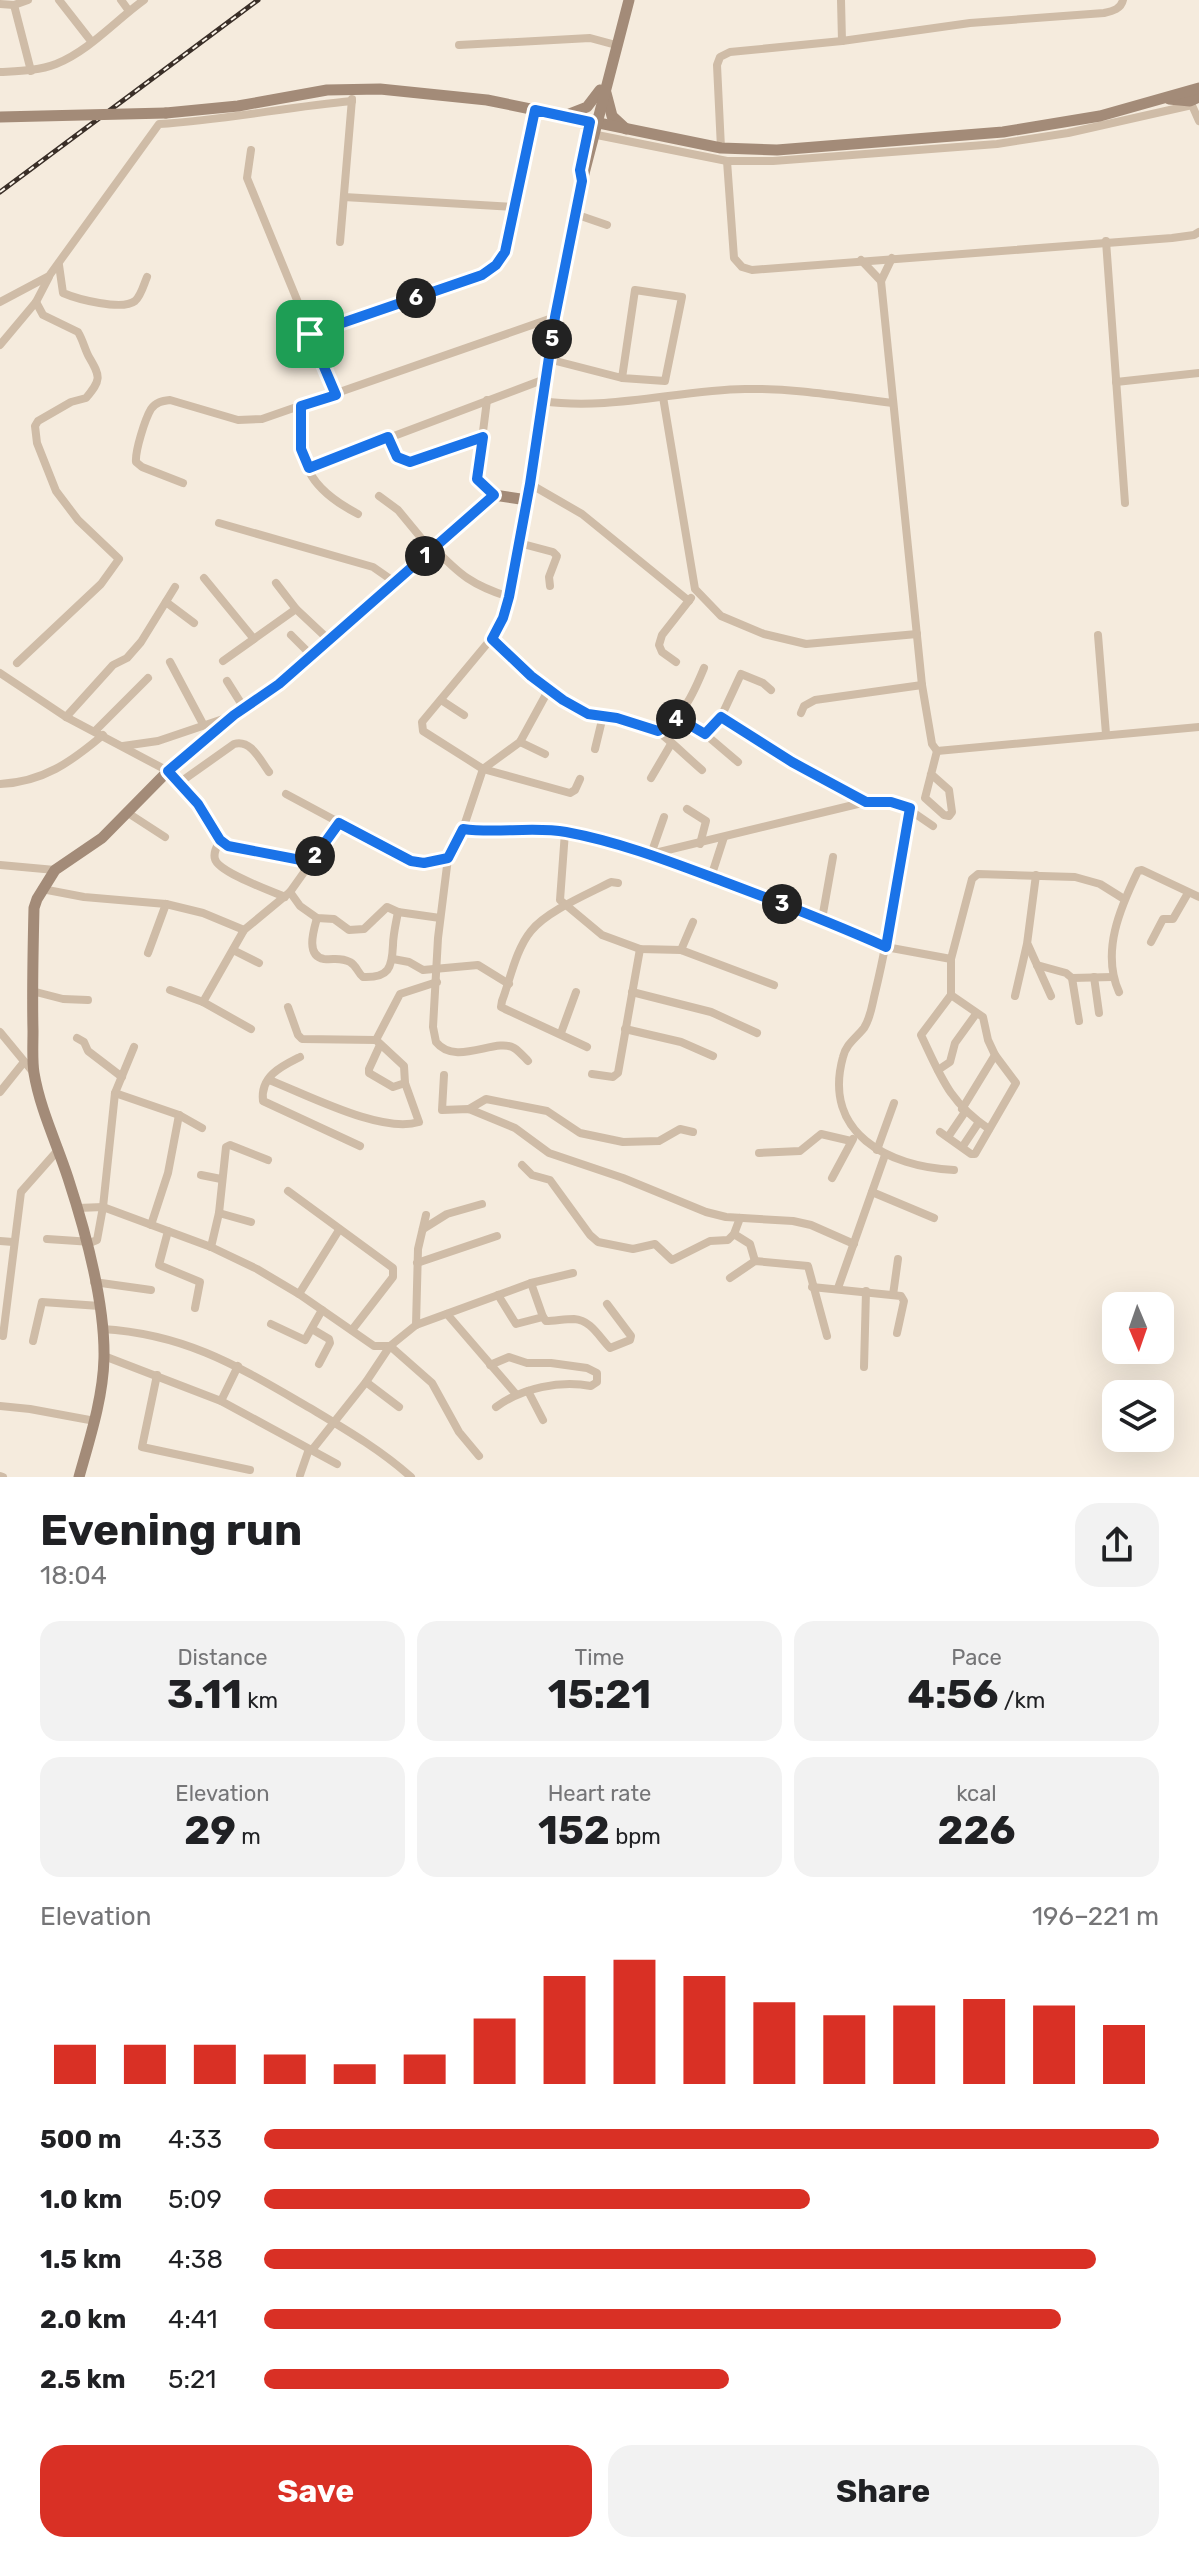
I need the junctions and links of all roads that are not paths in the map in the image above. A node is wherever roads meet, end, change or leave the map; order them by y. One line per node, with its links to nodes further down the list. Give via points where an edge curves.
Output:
1 (27, 0): 9 (street)
2 (59, 0): 11 (street)
3 (121, 0): 10 (street)
4 (144, 0): 10 (street)
5 (629, 0): 14 (main road)
6 (841, 0): 12 (street)
7 (1123, 0): 12 (street, via 1104,13 970,23)
8 (0, 4): 9 (street)
9 (14, 5): 15 (street)
10 (129, 11): 11 (street)
11 (91, 41): 15 (street, via 57,64)
12 (842, 41): 28 (street, via 720,57)
13 (459, 45): 14 (street, via 590,38)
14 (616, 45): 17 (main road)
15 (31, 71): 16 (street)
16 (0, 72)
17 (603, 88): 23 (main road, via 587,107); 26 (main road); 27 (main road, via 612,116)
18 (1199, 88): 20 (main road)
19 (352, 95): 21 (main road); 22 (main road, via 438,93); 32 (street)
20 (1192, 99): 25 (street); 30 (main road, via 1166,98 1019,130); 30 (street, via 1068,133 997,144)
21 (295, 101): 24 (main road, bridge, via 166,113); 41 (street, via 234,117 159,124)
22 (535, 110): 23 (main road); 33 (street)
23 (564, 116): 26 (main road)
24 (0, 117)
25 (1199, 121)
26 (592, 128): 27 (main road); 31 (street); 34 (main road)
27 (626, 129): 28 (main road)
28 (721, 148): 30 (main road)
29 (251, 150): 48 (street, via 247,178)
30 (818, 153): 31 (street)
31 (727, 161): 40 (street, via 734,258 742,267)
32 (344, 197): 33 (street); 38 (street)
33 (514, 207): 48 (street, via 505,252 482,275)
34 (575, 214): 35 (street); 47 (main road)
35 (607, 225)
36 (1199, 232): 37 (street)
37 (1106, 241): 39 (street); 54 (street)
38 (340, 242)
39 (892, 258): 40 (street); 44 (street)
40 (861, 260): 44 (street)
41 (59, 265): 42 (street); 43 (street, via 63,293 115,305 138,298)
42 (49, 276): 45 (street); 46 (street)
43 (147, 277)
44 (881, 281): 59 (street)
45 (0, 302)
46 (36, 302): 49 (street); 95 (street, via 43,315 78,332 99,379 86,398 41,418 35,426 37,443 63,503 119,559 101,584)
47 (555, 317): 50 (main road); 55 (street)
48 (310, 334): 55 (street)
49 (0, 345)
50 (548, 359): 52 (street); 53 (main road)
51 (1199, 373): 54 (street)
52 (622, 378): 52 (street, via 665,381 682,297 635,290)
53 (545, 379): 57 (street); 58 (main road)
54 (1116, 382): 69 (street)
55 (336, 395): 60 (street)
56 (663, 397): 58 (street, via 576,404); 59 (street, via 787,389); 79 (street)
57 (487, 400): 61 (street); 62 (street)
58 (542, 401): 65 (main road)
59 (893, 403): 85 (street)
60 (301, 406): 63 (street, via 301,449); 64 (street, via 262,419 238,420 160,401 151,408 136,462)
61 (388, 437): 62 (street, via 397,457 410,462); 63 (street)
62 (483, 437): 66 (street, via 477,479)
63 (309, 468): 70 (street, via 321,491)
64 (183, 483)
65 (530, 484): 68 (main road); 81 (street, via 582,514)
66 (494, 495): 68 (main road); 73 (main road)
67 (379, 496): 73 (street)
68 (527, 500): 72 (street)
69 (1125, 503)
70 (358, 514)
71 (219, 523): 76 (street, via 373,567)
72 (519, 543): 77 (street, via 556,554); 80 (street)
73 (432, 549): 76 (main road); 80 (street, via 460,575)
74 (204, 578): 88 (street)
75 (276, 583): 83 (street)
76 (396, 583): 90 (main road)
77 (550, 586)
78 (175, 587): 82 (street)
79 (695, 589): 81 (street); 85 (street, via 721,616 787,641 806,644)
80 (509, 597): 89 (street)
81 (689, 601): 94 (street, via 659,645)
82 (166, 602): 84 (street); 108 (street, via 134,650 113,665)
83 (296, 609): 88 (street); 90 (street)
84 (194, 623)
85 (917, 634): 100 (street)
86 (291, 635): 91 (street)
87 (1098, 635): 116 (street)
88 (254, 639): 92 (street)
89 (492, 639): 101 (street); 103 (street)
90 (329, 640): 91 (main road)
91 (312, 656): 104 (main road)
92 (223, 661)
93 (170, 662): 111 (street)
94 (676, 662)
95 (17, 663)
96 (704, 668): 110 (street)
97 (0, 673): 108 (street)
98 (148, 678): 114 (street)
99 (227, 681): 104 (street)
100 (922, 685): 105 (street, via 815,700); 121 (street)
101 (549, 689): 107 (street, via 588,714); 117 (street)
102 (771, 690): 109 (street, via 741,674)
103 (441, 700): 106 (street); 124 (street, via 422,722 423,731)
104 (239, 712): 111 (street); 126 (main road)
105 (801, 713)
106 (464, 715)
107 (603, 716): 113 (street); 120 (street)
108 (66, 717): 114 (street)
109 (721, 717): 115 (street); 134 (street)
110 (678, 718): 113 (street); 115 (street)
111 (203, 724): 119 (street, via 158,741)
112 (1199, 727): 116 (street)
113 (658, 731): 118 (street)
114 (99, 733): 119 (street); 132 (street, via 57,770 27,782)
115 (705, 734): 123 (street)
116 (1106, 734): 121 (street)
117 (520, 742): 122 (street); 124 (street)
118 (671, 744): 125 (street); 129 (street)
119 (122, 746): 126 (street)
120 (595, 749)
121 (937, 751): 128 (street)
122 (545, 754)
123 (738, 762)
124 (483, 769): 130 (street, via 570,793); 141 (street)
125 (702, 770)
126 (168, 771): 131 (street); 137 (main road)
127 (269, 772): 131 (street, via 241,742)
128 (931, 774): 128 (street, via 925,798 949,816 949,790)
129 (651, 778)
130 (580, 779)
131 (179, 783): 145 (street)
132 (0, 784)
133 (286, 794): 139 (street)
134 (866, 802): 135 (street); 144 (street)
135 (910, 808): 140 (street); 171 (street)
136 (687, 809): 146 (street, via 706,821)
137 (128, 813): 143 (street); 152 (main road)
138 (664, 817): 147 (street)
139 (339, 823): 149 (street, via 411,861); 150 (street)
140 (933, 826)
141 (463, 829): 142 (street); 149 (street)
142 (565, 832): 147 (street); 162 (street, via 559,897)
143 (165, 837)
144 (724, 837): 146 (street); 154 (street)
145 (220, 840): 150 (street); 158 (street, via 216,863)
146 (700, 844): 147 (street)
147 (651, 854): 154 (street)
148 (833, 857): 166 (street)
149 (448, 858): 165 (street)
150 (311, 862): 158 (street)
151 (0, 865): 152 (street)
152 (55, 870): 156 (main road)
153 (1036, 875): 160 (street, via 1075,877); 170 (street); 177 (street, via 974,876)
154 (711, 877): 166 (street)
155 (618, 883): 162 (street)
156 (42, 889): 161 (street); 188 (main road, via 34,908)
157 (1188, 893): 159 (street); 160 (street, via 1140,869); 169 (street, via 1173,919 1163,919)
158 (288, 895): 164 (street); 168 (street)
159 (1199, 897)
160 (1124, 899): 182 (street, via 1111,947)
161 (166, 904): 168 (street); 175 (street)
162 (565, 906): 172 (street, via 602,935); 185 (street, via 532,929)
163 (398, 912): 164 (street, via 387,907 369,927 356,931 334,919); 165 (street); 176 (street)
164 (317, 918): 176 (street, via 313,951 321,958 338,957 363,977 382,975)
165 (440, 918): 180 (street)
166 (822, 919): 171 (street)
167 (693, 922): 174 (street)
168 (244, 930): 173 (street)
169 (1151, 942)
170 (1027, 944): 179 (street); 193 (street)
171 (886, 947): 177 (street); 232 (street, via 869,1019 847,1046 841,1063 838,1100 848,1124)
172 (640, 949): 174 (street); 190 (street)
173 (233, 950): 178 (street); 196 (street)
174 (681, 950): 186 (street)
175 (148, 953)
176 (393, 959): 180 (street)
177 (951, 959): 192 (street)
178 (259, 963)
179 (1037, 965): 183 (street); 194 (street)
180 (437, 970): 184 (street); 185 (street, via 478,965)
181 (1094, 977): 182 (street); 183 (street); 198 (street)
182 (1112, 977): 191 (street)
183 (1072, 978): 200 (street)
184 (437, 982): 207 (street, via 400,994); 213 (street, via 433,1027 440,1047 466,1052 506,1045)
185 (509, 984): 204 (street, via 501,1007)
186 (774, 985)
187 (170, 990): 196 (street)
188 (32, 991): 195 (street); 216 (main road)
189 (576, 992): 204 (street)
190 (632, 992): 202 (street); 205 (street, via 711,1012)
191 (1119, 992)
192 (951, 995): 199 (street); 215 (street, via 921,1035)
193 (1015, 996)
194 (1051, 996)
195 (88, 1000)
196 (203, 1002): 201 (street)
197 (288, 1007): 207 (street, via 302,1039)
198 (1099, 1013)
199 (976, 1014): 210 (street, via 985,1021); 215 (street, via 955,1043 950,1062)
200 (1079, 1021)
201 (251, 1029)
202 (625, 1029): 211 (street); 217 (street, via 617,1076)
203 (0, 1033): 214 (street)
204 (561, 1033): 209 (street)
205 (757, 1033)
206 (77, 1038): 219 (street)
207 (378, 1043): 221 (street, via 404,1066); 221 (street, via 369,1073 393,1087)
208 (134, 1047): 219 (street)
209 (587, 1047)
210 (995, 1055): 226 (street); 230 (street, via 1016,1083)
211 (713, 1056)
212 (300, 1057): 220 (street, via 275,1070)
213 (528, 1061)
214 (24, 1062): 216 (street); 222 (street)
215 (938, 1070): 226 (street)
216 (34, 1072): 236 (main road)
217 (592, 1074)
218 (444, 1075): 225 (street, via 442,1110)
219 (122, 1077): 223 (street)
220 (269, 1080): 221 (street, via 370,1121 400,1125 419,1119); 234 (street, via 263,1101)
221 (405, 1083)
222 (0, 1092)
223 (115, 1093): 227 (street); 248 (street)
224 (894, 1103): 237 (street)
225 (469, 1109): 231 (street, via 486,1099 525,1106 547,1111 580,1133 634,1143 659,1141 680,1129); 252 (street, via 515,1128 549,1153 706,1212)
226 (964, 1110): 228 (street); 235 (street, via 944,1134)
227 (179, 1115): 229 (street); 255 (street)
228 (979, 1122): 230 (street); 235 (street)
229 (202, 1128)
230 (989, 1129): 235 (street, via 975,1154)
231 (693, 1132)
232 (858, 1132): 233 (street); 237 (street)
233 (851, 1141): 238 (street, via 821,1134 800,1151); 243 (street)
234 (360, 1146)
235 (963, 1146)
236 (59, 1149): 249 (main road); 264 (street, via 21,1192)
237 (881, 1152): 241 (street, via 908,1165); 246 (street)
238 (759, 1153)
239 (268, 1160): 244 (street, via 228,1146)
240 (522, 1165): 259 (street, via 532,1175 550,1180 590,1235 606,1245 633,1249 655,1244 672,1260)
241 (954, 1170)
242 (201, 1175): 244 (street)
243 (832, 1178)
244 (221, 1179): 250 (street)
245 (288, 1191): 257 (street)
246 (872, 1192): 253 (street); 265 (street)
247 (482, 1204): 256 (street, via 447,1214)
248 (103, 1207): 249 (street); 255 (street); 262 (street, via 97,1240)
249 (78, 1208): 262 (main road)
250 (219, 1213): 254 (street); 266 (street)
251 (426, 1215): 256 (street)
252 (740, 1218): 259 (street); 265 (street, via 811,1225)
253 (934, 1218)
254 (251, 1222)
255 (151, 1225): 258 (street)
256 (423, 1229): 269 (street)
257 (339, 1230): 278 (street); 291 (street, via 395,1273)
258 (168, 1231): 266 (street); 283 (street, via 159,1265 200,1282)
259 (734, 1234): 268 (street, via 750,1244)
260 (497, 1236): 269 (street)
261 (47, 1239): 262 (street)
262 (85, 1240): 272 (main road)
263 (0, 1241): 264 (street)
264 (13, 1242): 293 (street)
265 (854, 1244): 275 (street)
266 (211, 1247): 278 (street)
267 (898, 1259): 280 (street)
268 (755, 1261): 271 (street); 274 (street, via 806,1265)
269 (417, 1263): 288 (street)
270 (573, 1273): 273 (street)
271 (730, 1278)
272 (94, 1282): 276 (street); 282 (main road)
273 (531, 1283): 279 (street); 286 (street)
274 (812, 1287): 275 (street); 294 (street)
275 (838, 1288): 277 (street)
276 (151, 1290)
277 (866, 1291): 280 (street); 301 (street)
278 (299, 1294): 284 (street)
279 (498, 1295): 285 (street); 286 (street, via 516,1324)
280 (893, 1295): 292 (street, via 904,1301)
281 (607, 1304): 286 (street, via 631,1336 614,1347 584,1321)
282 (100, 1306): 289 (main road); 295 (street, via 42,1302)
283 (195, 1308)
284 (322, 1310): 290 (street); 291 (street)
285 (447, 1314): 288 (street); 299 (street)
286 (543, 1317)
287 (271, 1324): 290 (street, via 301,1340)
288 (416, 1325): 296 (street)
289 (102, 1329): 297 (main road); 300 (street, via 139,1331)
290 (312, 1329): 298 (street, via 330,1343)
291 (352, 1330): 296 (street, via 374,1346)
292 (897, 1333)
293 (3, 1336)
294 (827, 1336)
295 (33, 1341)
296 (390, 1346): 303 (street); 314 (street, via 432,1383)
297 (104, 1356): 302 (street); 311 (main road)
298 (319, 1364)
299 (490, 1365): 304 (street, via 509,1357 587,1368 598,1377 591,1386 576,1383); 305 (street)
300 (238, 1366): 306 (street); 312 (street)
301 (864, 1367)
302 (157, 1375): 306 (street); 316 (street, via 142,1447)
303 (366, 1382): 308 (street); 312 (street)
304 (528, 1391): 305 (street); 310 (street)
305 (515, 1393): 309 (street)
306 (221, 1401): 313 (street)
307 (0, 1406): 311 (street)
308 (399, 1407)
309 (496, 1407)
310 (543, 1420)
311 (95, 1421): 318 (main road)
312 (335, 1423): 313 (street); 319 (street)
313 (311, 1450): 315 (street); 317 (street)
314 (479, 1456)
315 (337, 1464)
316 (250, 1470)
317 (300, 1475)
318 (79, 1477)
319 (411, 1477)

